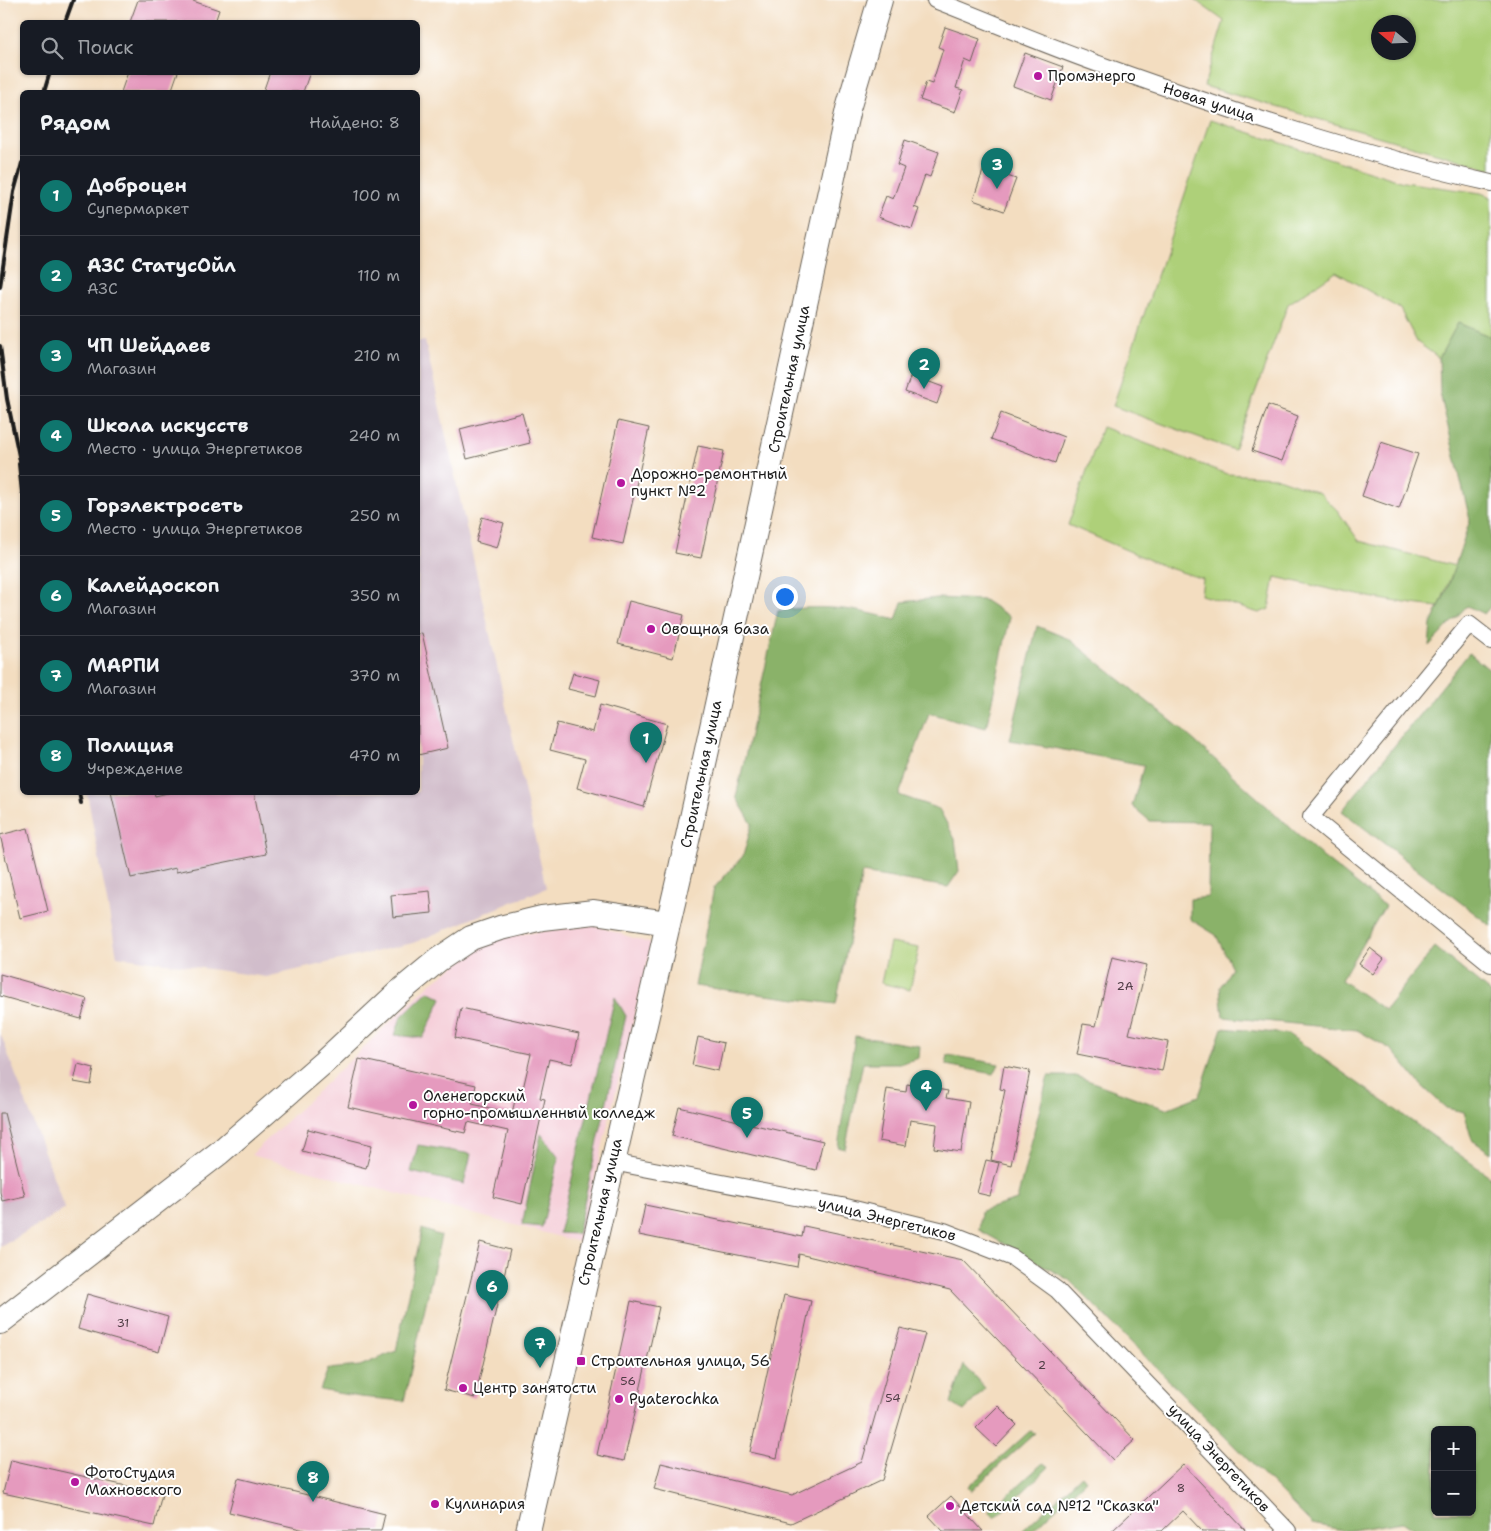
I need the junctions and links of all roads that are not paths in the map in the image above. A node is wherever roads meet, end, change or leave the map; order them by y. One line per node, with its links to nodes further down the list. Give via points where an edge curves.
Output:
1 (934, 0): 3 (street, Новая улица, via 1197,100 1426,169)
2 (877, 8): 5 (street, Строительная улица, via 848,109)
3 (1491, 183)
4 (1491, 641): 6 (street, via 1469,624 1311,817)
5 (668, 923): 7 (street, Строительная улица); 8 (street, via 594,912 542,918 471,938 398,993 219,1153)
6 (1491, 964)
7 (612, 1162): 9 (street, Строительная улица); 10 (street, улица Энергетиков, via 842,1206 944,1231 1013,1258 1057,1290)
8 (0, 1322)
9 (528, 1531)
10 (1288, 1531)

